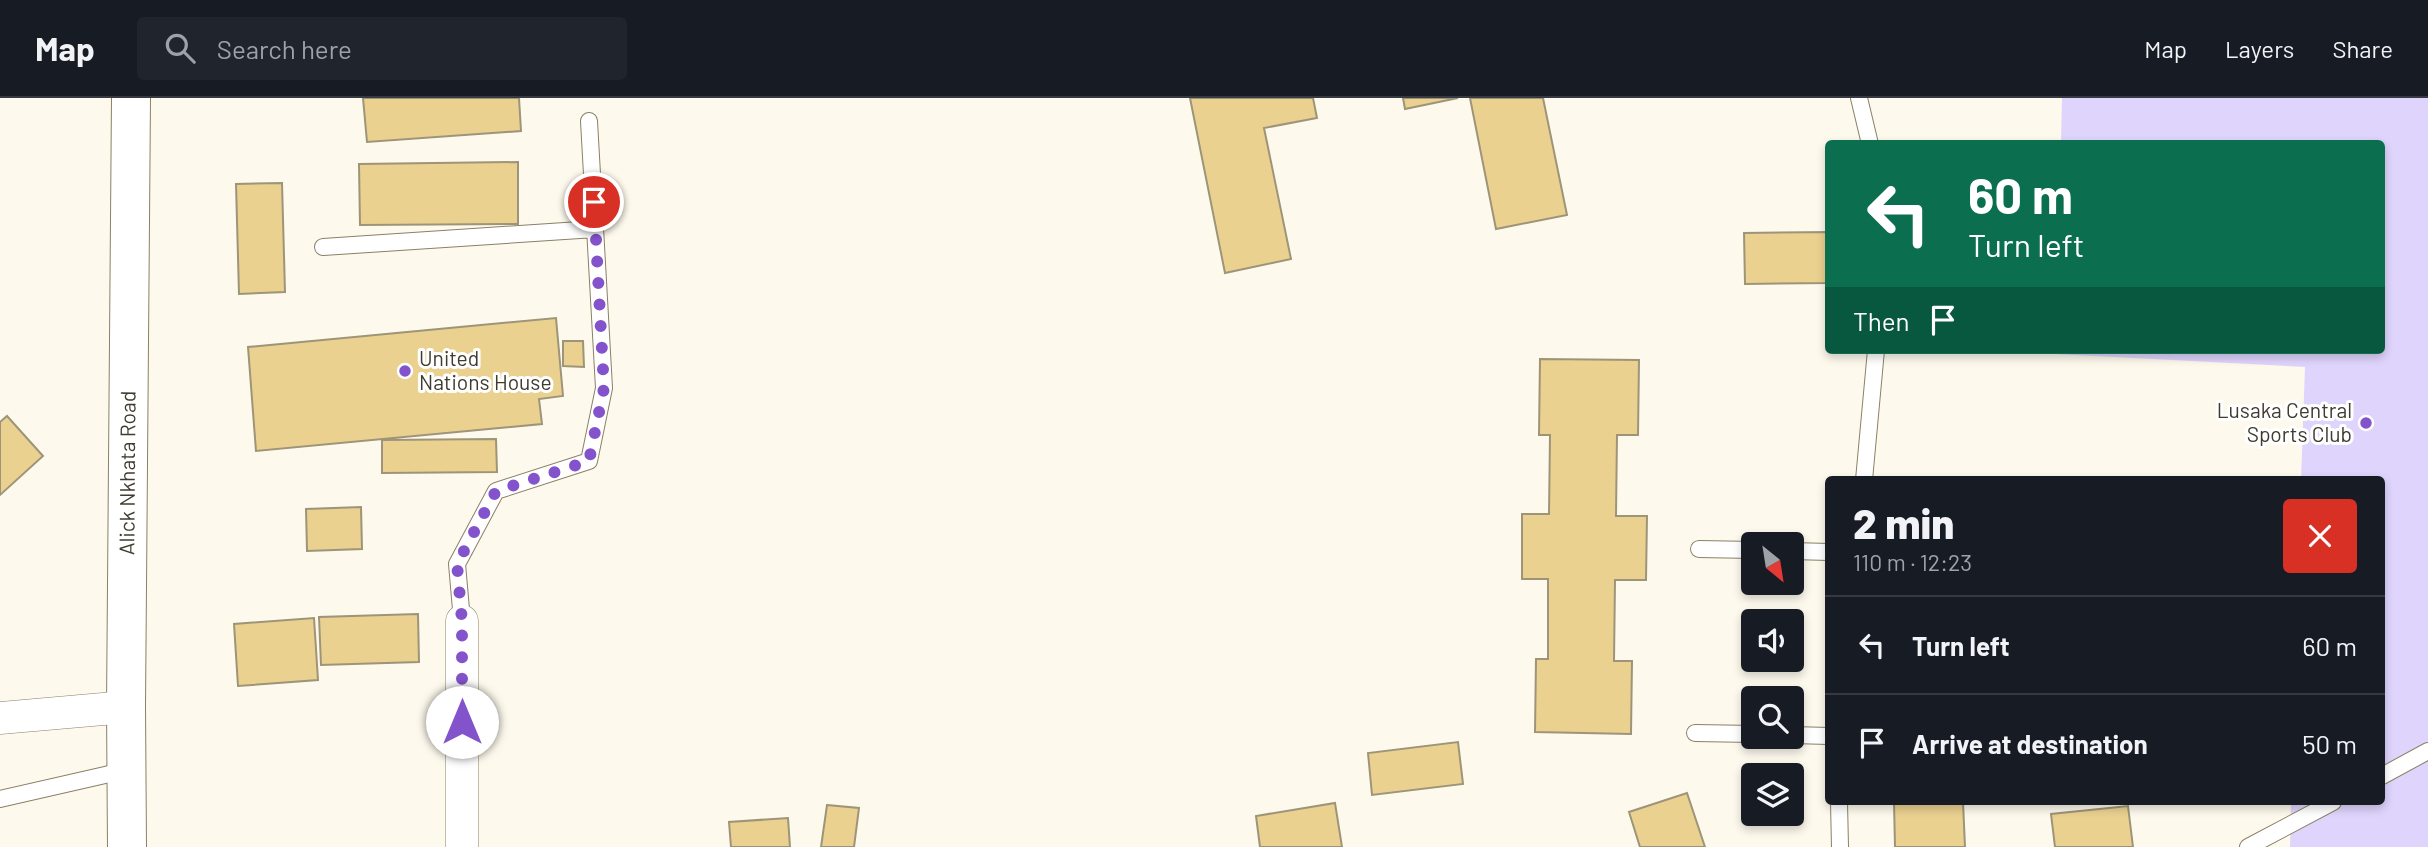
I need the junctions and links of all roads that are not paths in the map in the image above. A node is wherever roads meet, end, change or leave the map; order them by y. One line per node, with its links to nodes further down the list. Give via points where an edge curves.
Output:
1 (131, 98): 14 (main road, Alick Nkhata Road)
2 (1859, 98): 4 (lane)
3 (589, 121): 5 (lane)
4 (1869, 140)
5 (595, 229): 6 (lane); 13 (lane, via 604,388 589,461 496,491 457,564)
6 (323, 247)
7 (1876, 354): 8 (lane)
8 (1864, 476)
9 (1699, 549): 10 (lane)
10 (1741, 550)
11 (1804, 551): 12 (lane)
12 (1825, 552)
13 (462, 621): 28 (street)
14 (126, 707): 15 (street); 21 (main road, Alick Nkhata Road)
15 (0, 719)
16 (1695, 733): 17 (lane)
17 (1741, 734)
18 (1804, 735): 19 (lane)
19 (1825, 736)
20 (2428, 751): 22 (lane)
21 (127, 770): 23 (lane); 27 (main road, Alick Nkhata Road)
22 (2385, 774)
23 (0, 799)
24 (1839, 805): 29 (lane)
25 (2327, 805): 26 (lane)
26 (2251, 846)
27 (127, 847)
28 (462, 847)
29 (1840, 847)

